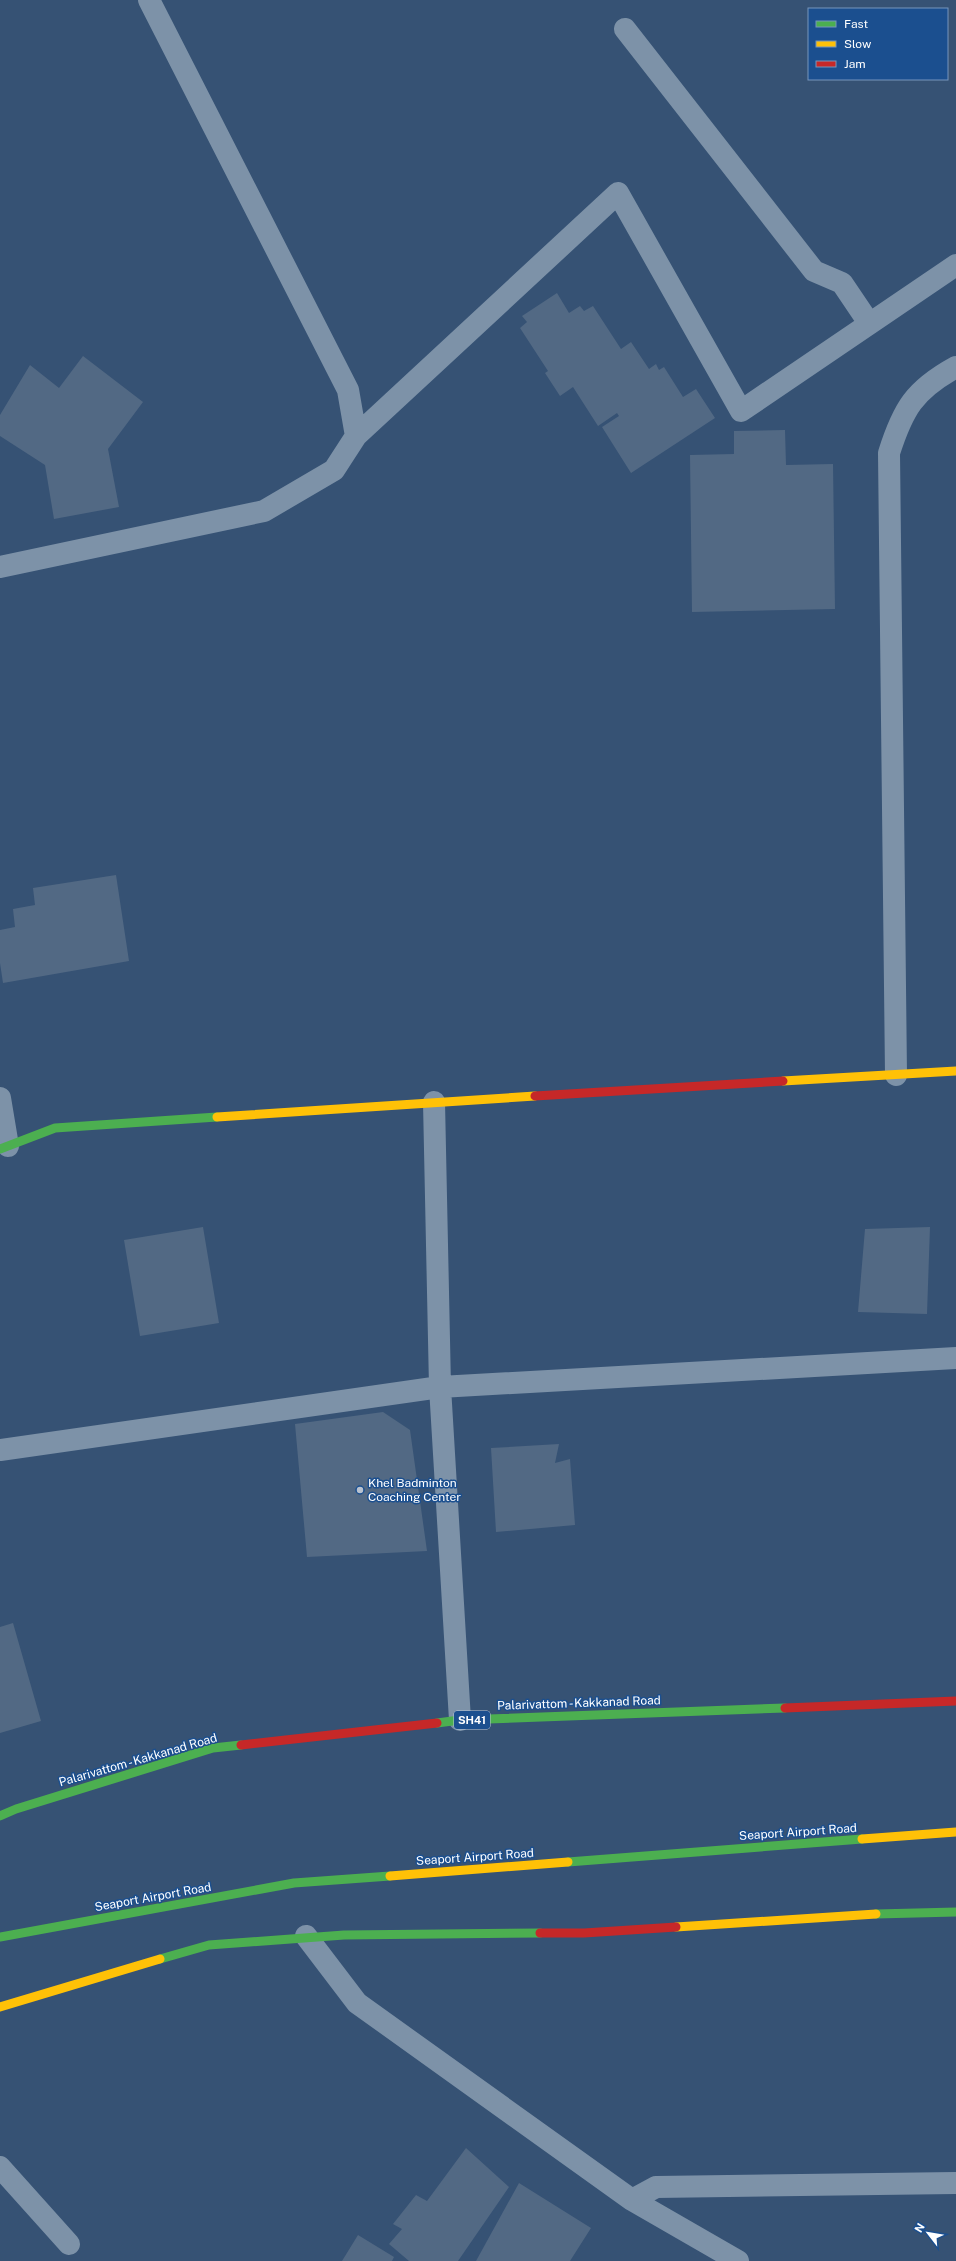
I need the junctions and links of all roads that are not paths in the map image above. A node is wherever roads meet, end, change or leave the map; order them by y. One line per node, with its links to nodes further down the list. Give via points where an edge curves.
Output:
1 (149, 0): 6 (street, via 348,390)
2 (625, 28): 4 (street, via 814,271 842,283)
3 (956, 265): 4 (street)
4 (869, 323): 6 (street, via 741,411 618,193)
5 (956, 367): 9 (street, via 935,378 912,400 899,422 889,453)
6 (356, 436): 7 (street, via 334,470 264,511)
7 (0, 567)
8 (956, 1071): 9 (main road)
9 (896, 1075): 11 (main road)
10 (0, 1098): 12 (street)
11 (434, 1102): 12 (main road, via 55,1128); 14 (street)
12 (4, 1147)
13 (956, 1358): 14 (street)
14 (440, 1387): 15 (street); 17 (street)
15 (0, 1450)
16 (956, 1701): 17 (main road, Palarivattom - Kakkanad Road / SH41)
17 (460, 1720): 18 (main road, Palarivattom - Kakkanad Road / SH41, via 213,1748)
18 (0, 1816)
19 (956, 1832): 22 (main road, Seaport Airport Road, via 294,1884)
20 (956, 1912): 21 (main road, via 827,1916 584,1933)
21 (306, 1936): 23 (main road, via 209,1945); 26 (street, via 357,2003)
22 (0, 1937)
23 (0, 2007)
24 (0, 2167): 27 (street)
25 (956, 2183): 26 (street, via 656,2187)
26 (632, 2200): 28 (street)
27 (70, 2244)
28 (738, 2261)

